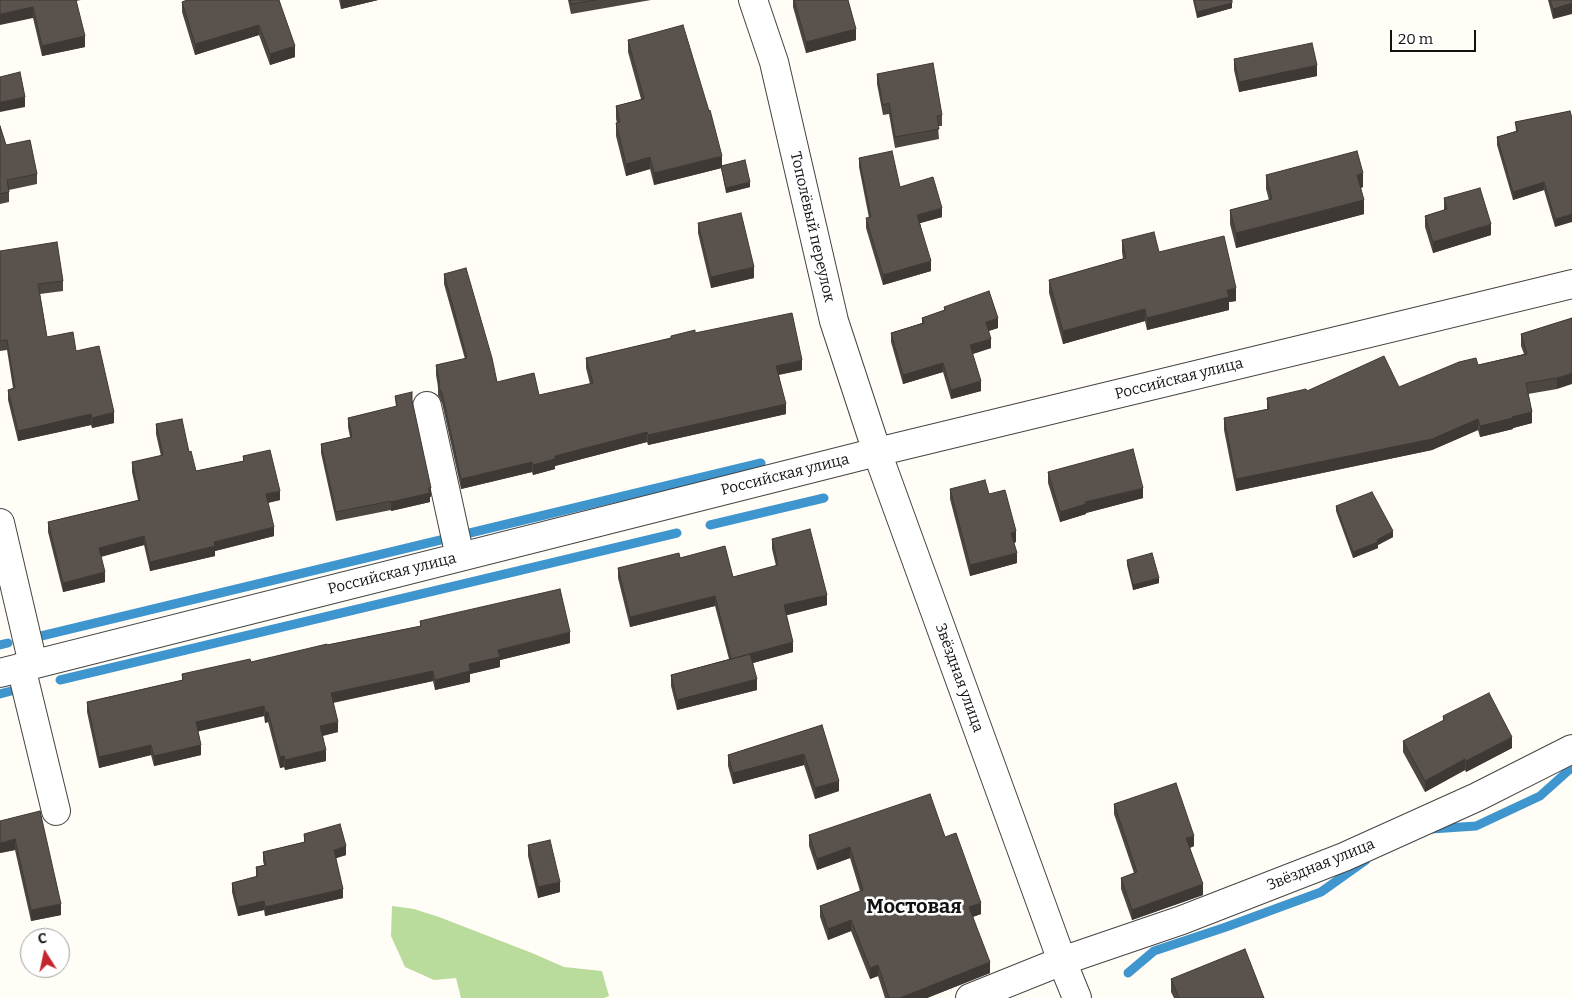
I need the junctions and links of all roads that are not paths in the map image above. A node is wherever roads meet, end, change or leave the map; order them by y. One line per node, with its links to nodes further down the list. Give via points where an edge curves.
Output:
1 (753, 0): 4 (street, Тополёвый переулок, via 774,62 834,321)
2 (1572, 284): 4 (street, Российская улица)
3 (427, 406): 6 (street)
4 (877, 452): 6 (street, Российская улица); 10 (street, Звёздная улица)
5 (0, 523): 7 (street)
6 (460, 557): 7 (street, Российская улица)
7 (18, 668): 9 (street)
8 (1572, 749): 10 (street, Звёздная улица, via 1477,797 1344,857 1182,920)
9 (56, 811)
10 (1062, 962): 11 (street, Звёздная улица); 12 (street, Звёздная улица)
11 (970, 998)
12 (1077, 998)

